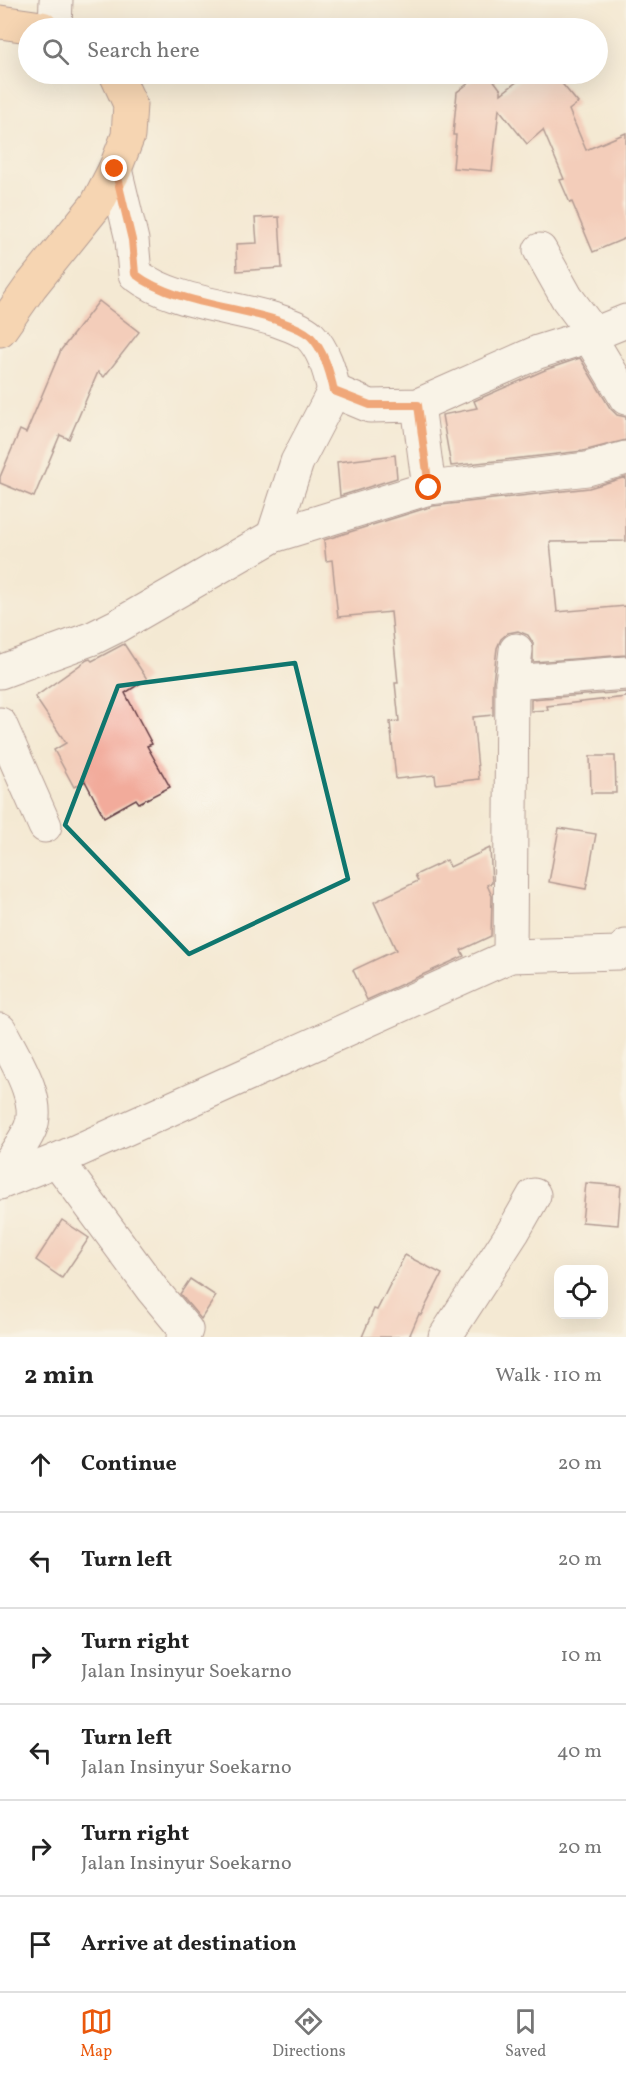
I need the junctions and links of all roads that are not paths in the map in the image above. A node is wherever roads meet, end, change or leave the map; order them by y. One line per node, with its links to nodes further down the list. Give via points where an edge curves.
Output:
1 (56, 0): 2 (street)
2 (55, 18)
3 (0, 22): 4 (highway)
4 (18, 25)
5 (121, 84): 6 (highway, via 130,105 128,136)
6 (115, 169): 9 (highway, via 97,204); 11 (street, via 132,240 135,274 169,292 261,315 309,336 323,355)
7 (540, 250): 10 (street)
8 (626, 321): 10 (street)
9 (0, 330)
10 (592, 335): 12 (street); 13 (street, via 538,351)
11 (334, 391): 13 (street, via 370,405); 16 (street, via 297,462)
12 (626, 398)
13 (418, 405): 15 (street)
14 (626, 458): 15 (street, via 587,469)
15 (429, 488): 16 (street)
16 (273, 536): 18 (street, via 101,634)
17 (516, 650): 20 (street)
18 (0, 672)
19 (626, 673): 20 (street)
20 (512, 682): 24 (street)
21 (0, 724): 22 (street)
22 (45, 826)
23 (626, 946): 24 (street, via 619,953)
24 (510, 956): 26 (street)
25 (0, 1030): 27 (street, via 28,1086 34,1109 31,1128)
26 (57, 1160): 28 (street); 30 (street)
27 (0, 1176)
28 (0, 1183)
29 (534, 1195): 31 (street)
30 (190, 1335)
31 (445, 1337)

